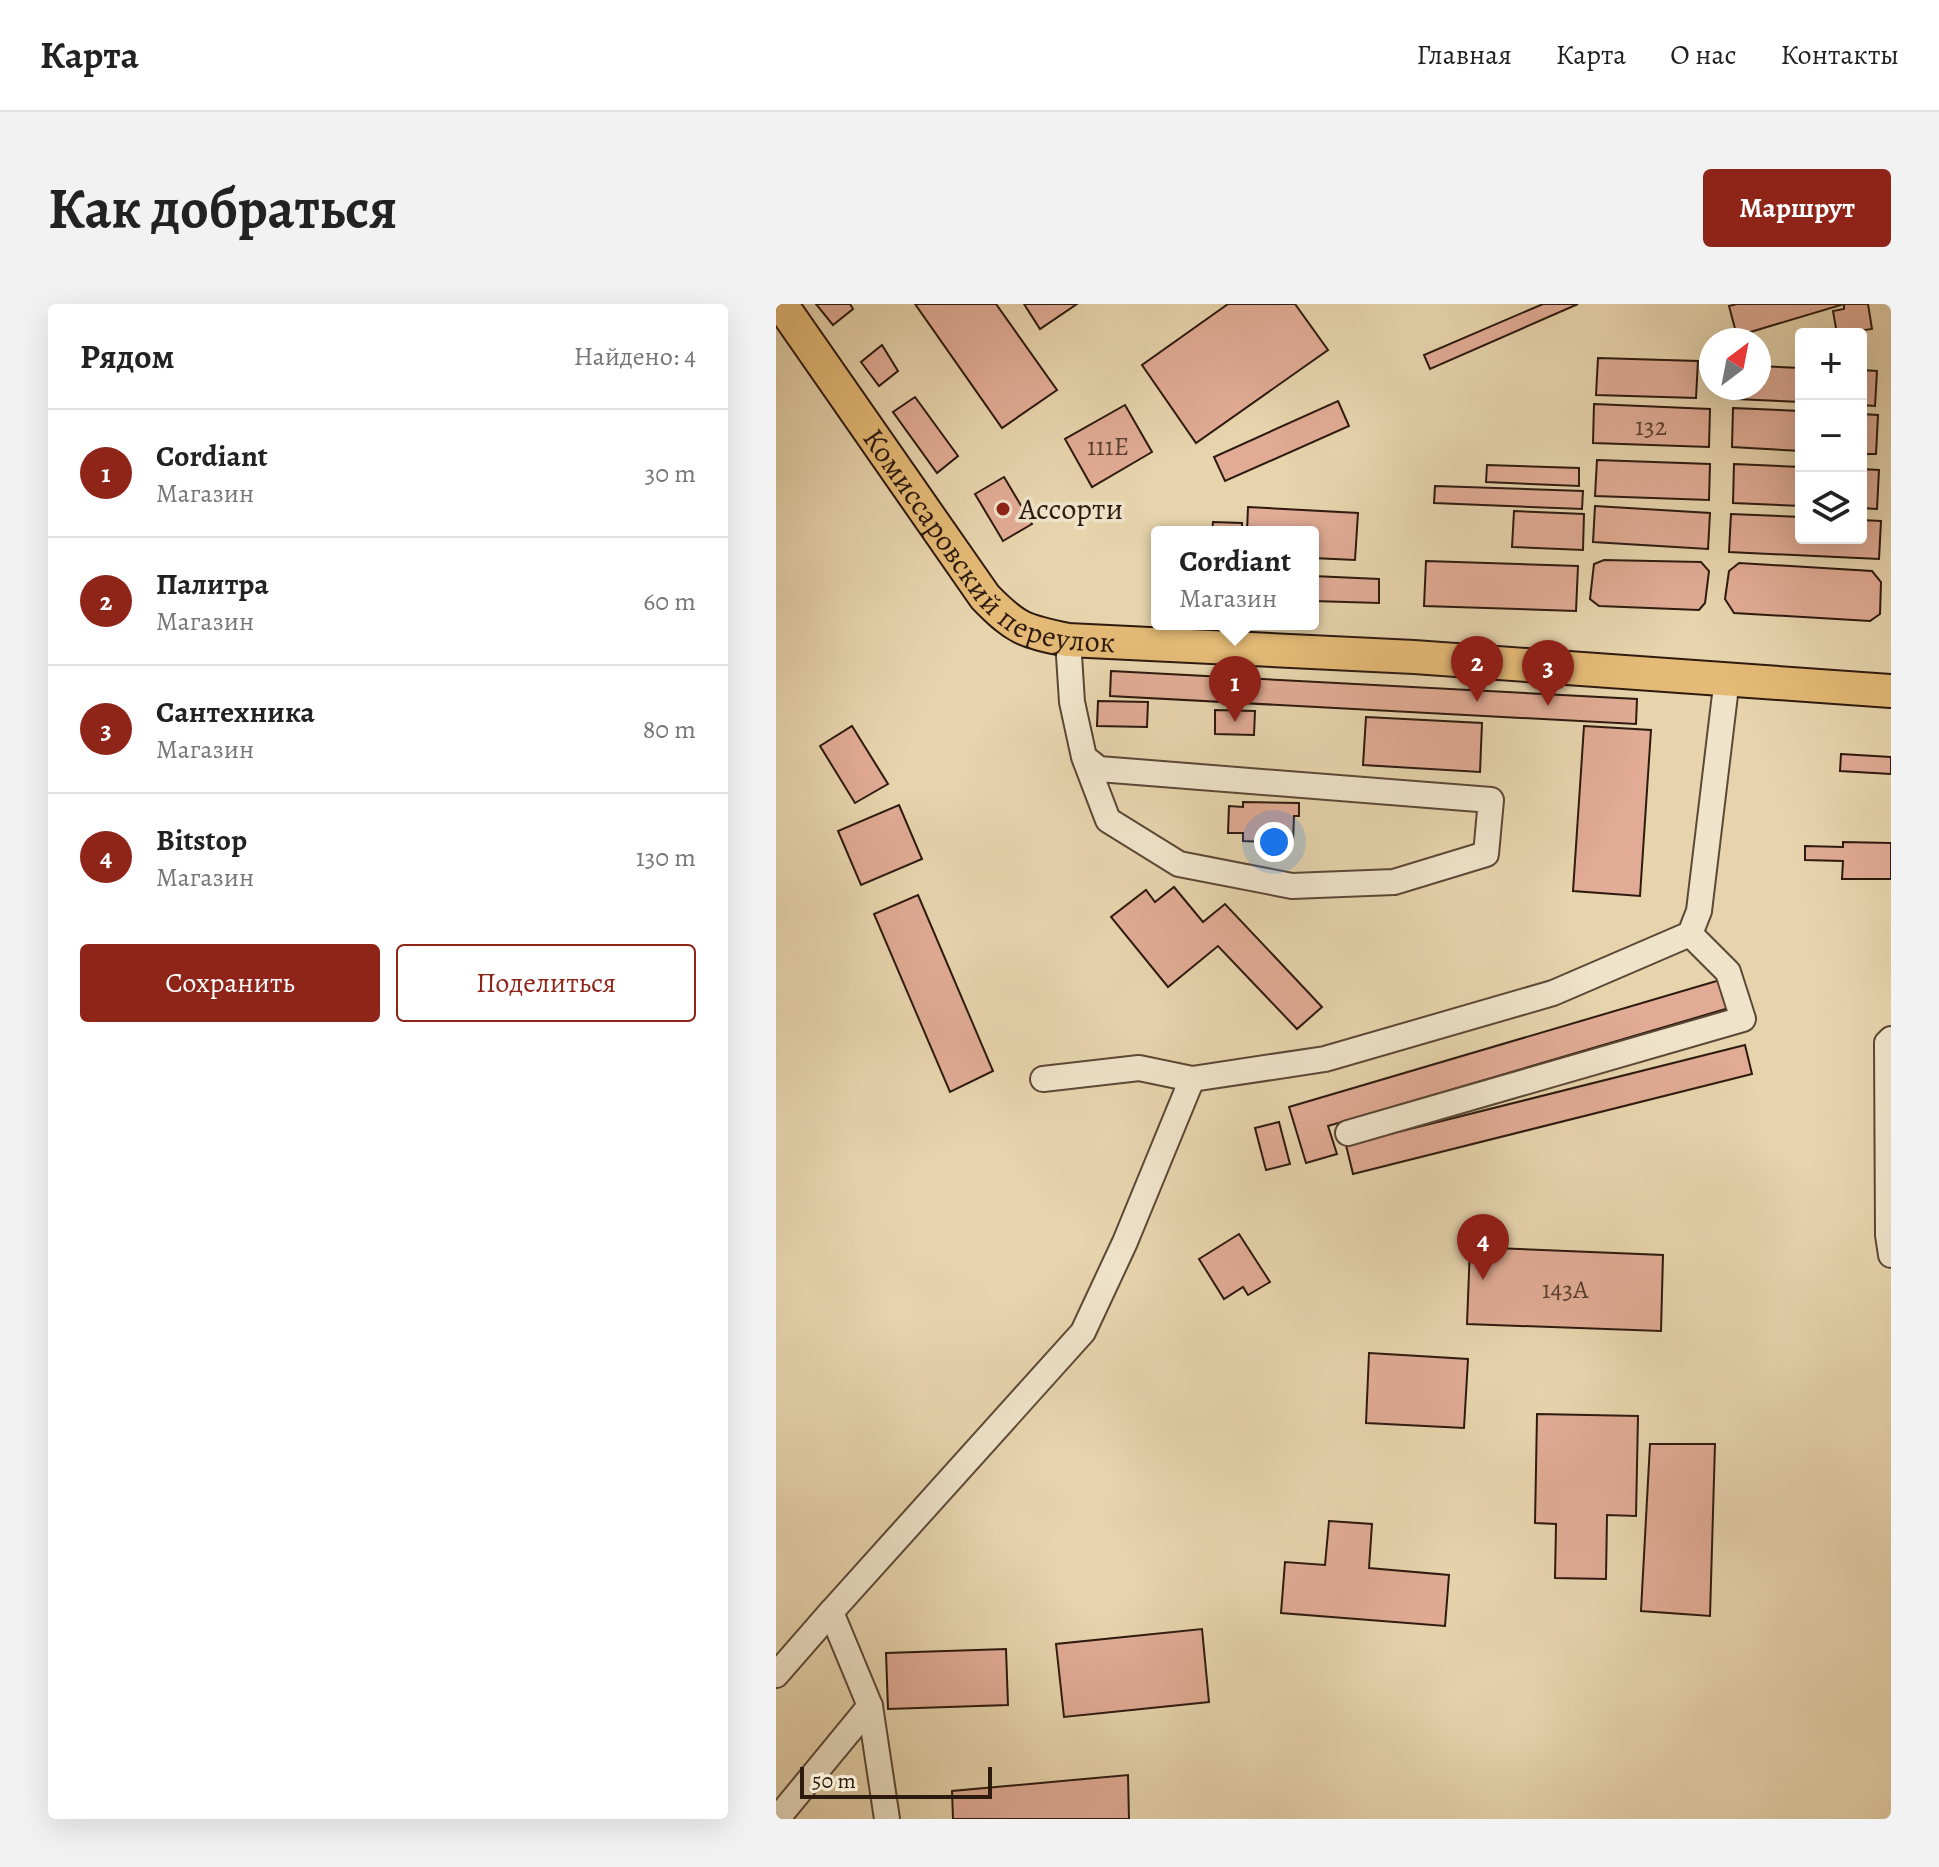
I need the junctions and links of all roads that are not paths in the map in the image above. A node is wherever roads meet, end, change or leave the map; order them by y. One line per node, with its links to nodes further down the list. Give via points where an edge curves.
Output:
1 (781, 304): 2 (main road, Комиссаровский переулок, via 985,597 1026,631)
2 (1068, 640): 3 (main road, Комиссаровский переулок); 5 (lane, via 1072,702)
3 (1727, 678): 4 (main road, Комиссаровский переулок); 6 (lane, via 1699,911)
4 (1891, 691)
5 (1084, 757): 5 (lane, via 1099,769 1491,800 1486,854 1394,882 1292,886 1179,864 1108,820)
6 (1690, 934): 9 (lane, via 1553,993 1325,1059); 10 (lane, via 1728,972 1743,1019)
7 (1891, 1039): 11 (lane)
8 (1043, 1079): 9 (lane, via 1139,1068)
9 (1192, 1079): 12 (lane, via 1083,1332)
10 (1348, 1133)
11 (1891, 1255)
12 (831, 1612): 13 (lane); 14 (lane)
13 (776, 1675)
14 (870, 1706): 15 (lane); 16 (lane)
15 (777, 1819)
16 (887, 1819)

